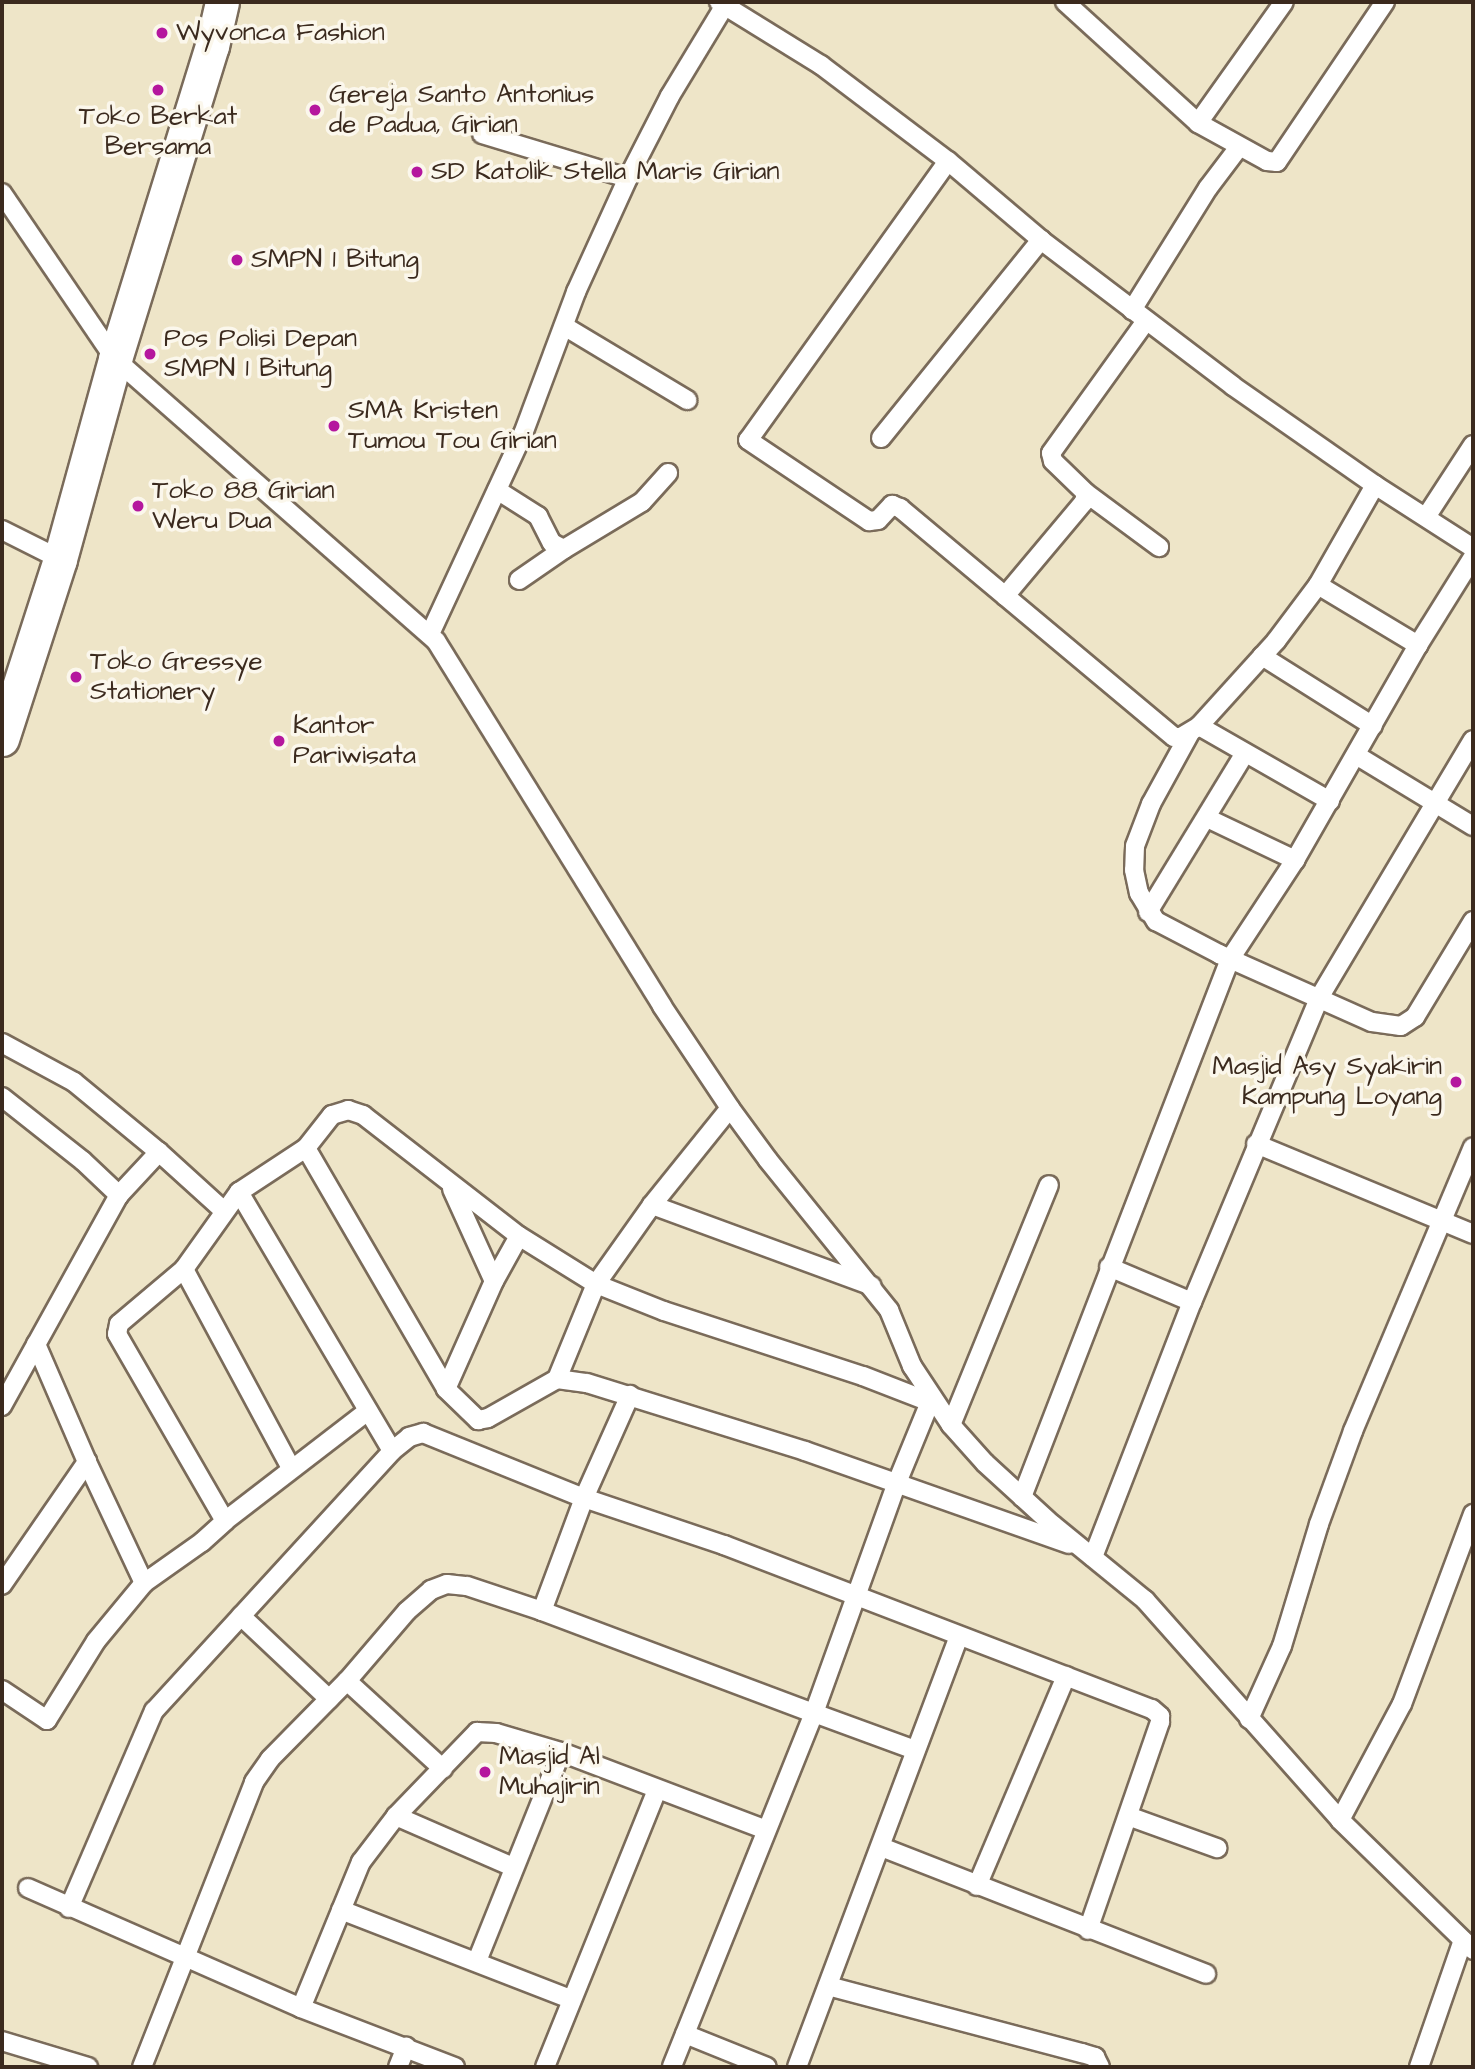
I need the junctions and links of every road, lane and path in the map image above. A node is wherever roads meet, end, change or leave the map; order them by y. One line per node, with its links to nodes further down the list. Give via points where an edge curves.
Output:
1 (222, 2): 15 (highway)
2 (1065, 2): 6 (street)
3 (1284, 2): 6 (street)
4 (1385, 2): 8 (street, via 1277,162)
5 (723, 3): 9 (street, via 821,65); 10 (street)
6 (1198, 123): 8 (street)
7 (482, 134): 10 (street)
8 (1239, 147): 13 (street, via 1208,188)
9 (948, 161): 12 (street); 32 (street, via 748,440 869,522 878,520 892,505 900,508)
10 (628, 178): 14 (street)
11 (2, 193): 15 (street)
12 (1041, 240): 13 (street); 17 (street)
13 (1139, 316): 20 (street); 22 (street, via 1051,453)
14 (564, 326): 16 (street); 21 (street)
15 (115, 359): 29 (highway); 33 (street)
16 (687, 400)
17 (881, 438)
18 (1473, 445): 23 (street)
19 (668, 473): 27 (street, via 642,502)
20 (1375, 485): 23 (street); 31 (street)
21 (496, 490): 27 (street, via 538,516 552,543); 33 (street)
22 (1086, 493): 25 (street); 32 (street, via 1084,502)
23 (1426, 517): 26 (street)
24 (2, 530): 29 (street)
25 (1159, 547)
26 (1473, 548)
27 (564, 549): 30 (street)
28 (1473, 557): 34 (street)
29 (60, 559): 38 (highway)
30 (519, 580)
31 (1318, 585): 34 (street); 35 (street)
32 (1005, 596): 37 (street, via 1168,734 1181,737)
33 (430, 634): 53 (street)
34 (1418, 645): 36 (street)
35 (1262, 656): 36 (street); 37 (street)
36 (1373, 726): 41 (street)
37 (1195, 730): 40 (street); 47 (street, via 1151,804 1135,846 1134,870)
38 (2, 739)
39 (1473, 740): 43 (street)
40 (1245, 753): 42 (street); 44 (street)
41 (1356, 755): 42 (street); 43 (street)
42 (1330, 801): 46 (street)
43 (1437, 804): 45 (street); 50 (street)
44 (1207, 818): 46 (street); 47 (street)
45 (1473, 826)
46 (1295, 860): 49 (street)
47 (1148, 912): 49 (street, via 1166,927)
48 (1473, 921): 50 (street, via 1415,1017 1401,1026 1372,1022)
49 (1230, 959): 50 (street); 67 (street)
50 (1319, 998): 54 (street)
51 (2, 1043): 57 (street, via 74,1082)
52 (2, 1097): 61 (street)
53 (730, 1108): 62 (street); 71 (street)
54 (1256, 1144): 64 (street); 72 (street)
55 (1473, 1147): 64 (street)
56 (306, 1148): 58 (street, via 332,1115 348,1110 363,1115); 60 (street); 75 (street)
57 (159, 1152): 61 (street); 63 (street)
58 (450, 1185): 66 (street); 69 (street)
59 (1049, 1185): 81 (street)
60 (239, 1192): 63 (street); 79 (street)
61 (118, 1195): 73 (street)
62 (652, 1205): 70 (street); 71 (street)
63 (225, 1211): 68 (street)
64 (1442, 1222): 65 (street); 103 (street, via 1349,1443 1282,1646)
65 (1473, 1234)
66 (519, 1236): 69 (street); 70 (street)
67 (1109, 1267): 72 (street); 88 (street)
68 (184, 1269): 85 (street); 90 (street, via 120,1324 117,1334)
69 (494, 1281): 75 (street)
70 (596, 1284): 74 (street); 77 (street)
71 (872, 1286): 77 (street, via 897,1324 912,1366)
72 (1192, 1302): 91 (street)
73 (36, 1344): 78 (street); 84 (street)
74 (557, 1379): 76 (street); 80 (street)
75 (446, 1389): 80 (street)
76 (630, 1395): 86 (street); 87 (street)
77 (933, 1403): 81 (street); 86 (street)
78 (2, 1406)
79 (368, 1411): 83 (street); 85 (street)
80 (478, 1420): 82 (street)
81 (951, 1425): 88 (street)
82 (458, 1447): 83 (street, via 416,1433); 87 (street)
83 (392, 1451): 96 (street)
84 (87, 1462): 92 (street); 93 (street)
85 (291, 1468): 90 (street)
86 (897, 1485): 91 (street); 94 (street)
87 (584, 1497): 94 (street); 95 (street)
88 (1022, 1497): 91 (street)
89 (1473, 1514): 110 (street, via 1402,1704)
90 (225, 1521): 92 (street)
91 (1086, 1552): 103 (street, via 1177,1632)
92 (144, 1583): 100 (street, via 96,1641 47,1720)
93 (2, 1585)
94 (857, 1596): 97 (street); 102 (street)
95 (542, 1611): 99 (street, via 467,1586 447,1584 431,1590 407,1611); 102 (street)
96 (241, 1616): 101 (street); 117 (street, via 154,1711)
97 (960, 1636): 98 (street); 104 (street)
98 (1066, 1676): 109 (street, via 1160,1716); 115 (street)
99 (347, 1681): 101 (street); 106 (street)
100 (2, 1690)
101 (329, 1699): 121 (street, via 270,1759 254,1782)
102 (814, 1713): 104 (street); 111 (street)
103 (1250, 1719): 110 (street)
104 (915, 1750): 112 (street)
105 (561, 1752): 106 (street, via 477,1732); 107 (street); 114 (street)
106 (443, 1769): 108 (street)
107 (657, 1790): 111 (street); 125 (street)
108 (396, 1816): 114 (street); 118 (street, via 361,1862)
109 (1128, 1816): 113 (street); 119 (street)
110 (1340, 1820): 120 (street)
111 (766, 1830): 127 (street)
112 (881, 1847): 115 (street); 124 (street)
113 (1217, 1848)
114 (513, 1867): 122 (street)
115 (977, 1886): 119 (street)
116 (28, 1888): 117 (street)
117 (69, 1908): 121 (street)
118 (341, 1910): 122 (street); 126 (street)
119 (1088, 1930): 123 (street)
120 (1468, 1945): 139 (street)
121 (185, 1958): 126 (street); 131 (street)
122 (477, 1961): 125 (street)
123 (1206, 1974)
124 (828, 1986): 137 (street); 138 (street, via 1082,2053 1094,2057)
125 (571, 1999): 134 (street)
126 (301, 2008): 129 (street)
127 (685, 2034): 135 (street); 136 (street)
128 (2, 2040): 130 (street)
129 (406, 2047): 132 (street); 133 (street)
130 (88, 2067)
131 (142, 2067)
132 (398, 2067)
133 (455, 2067)
134 (545, 2067)
135 (672, 2067)
136 (766, 2067)
137 (797, 2067)
138 (1100, 2067)
139 (1419, 2067)

